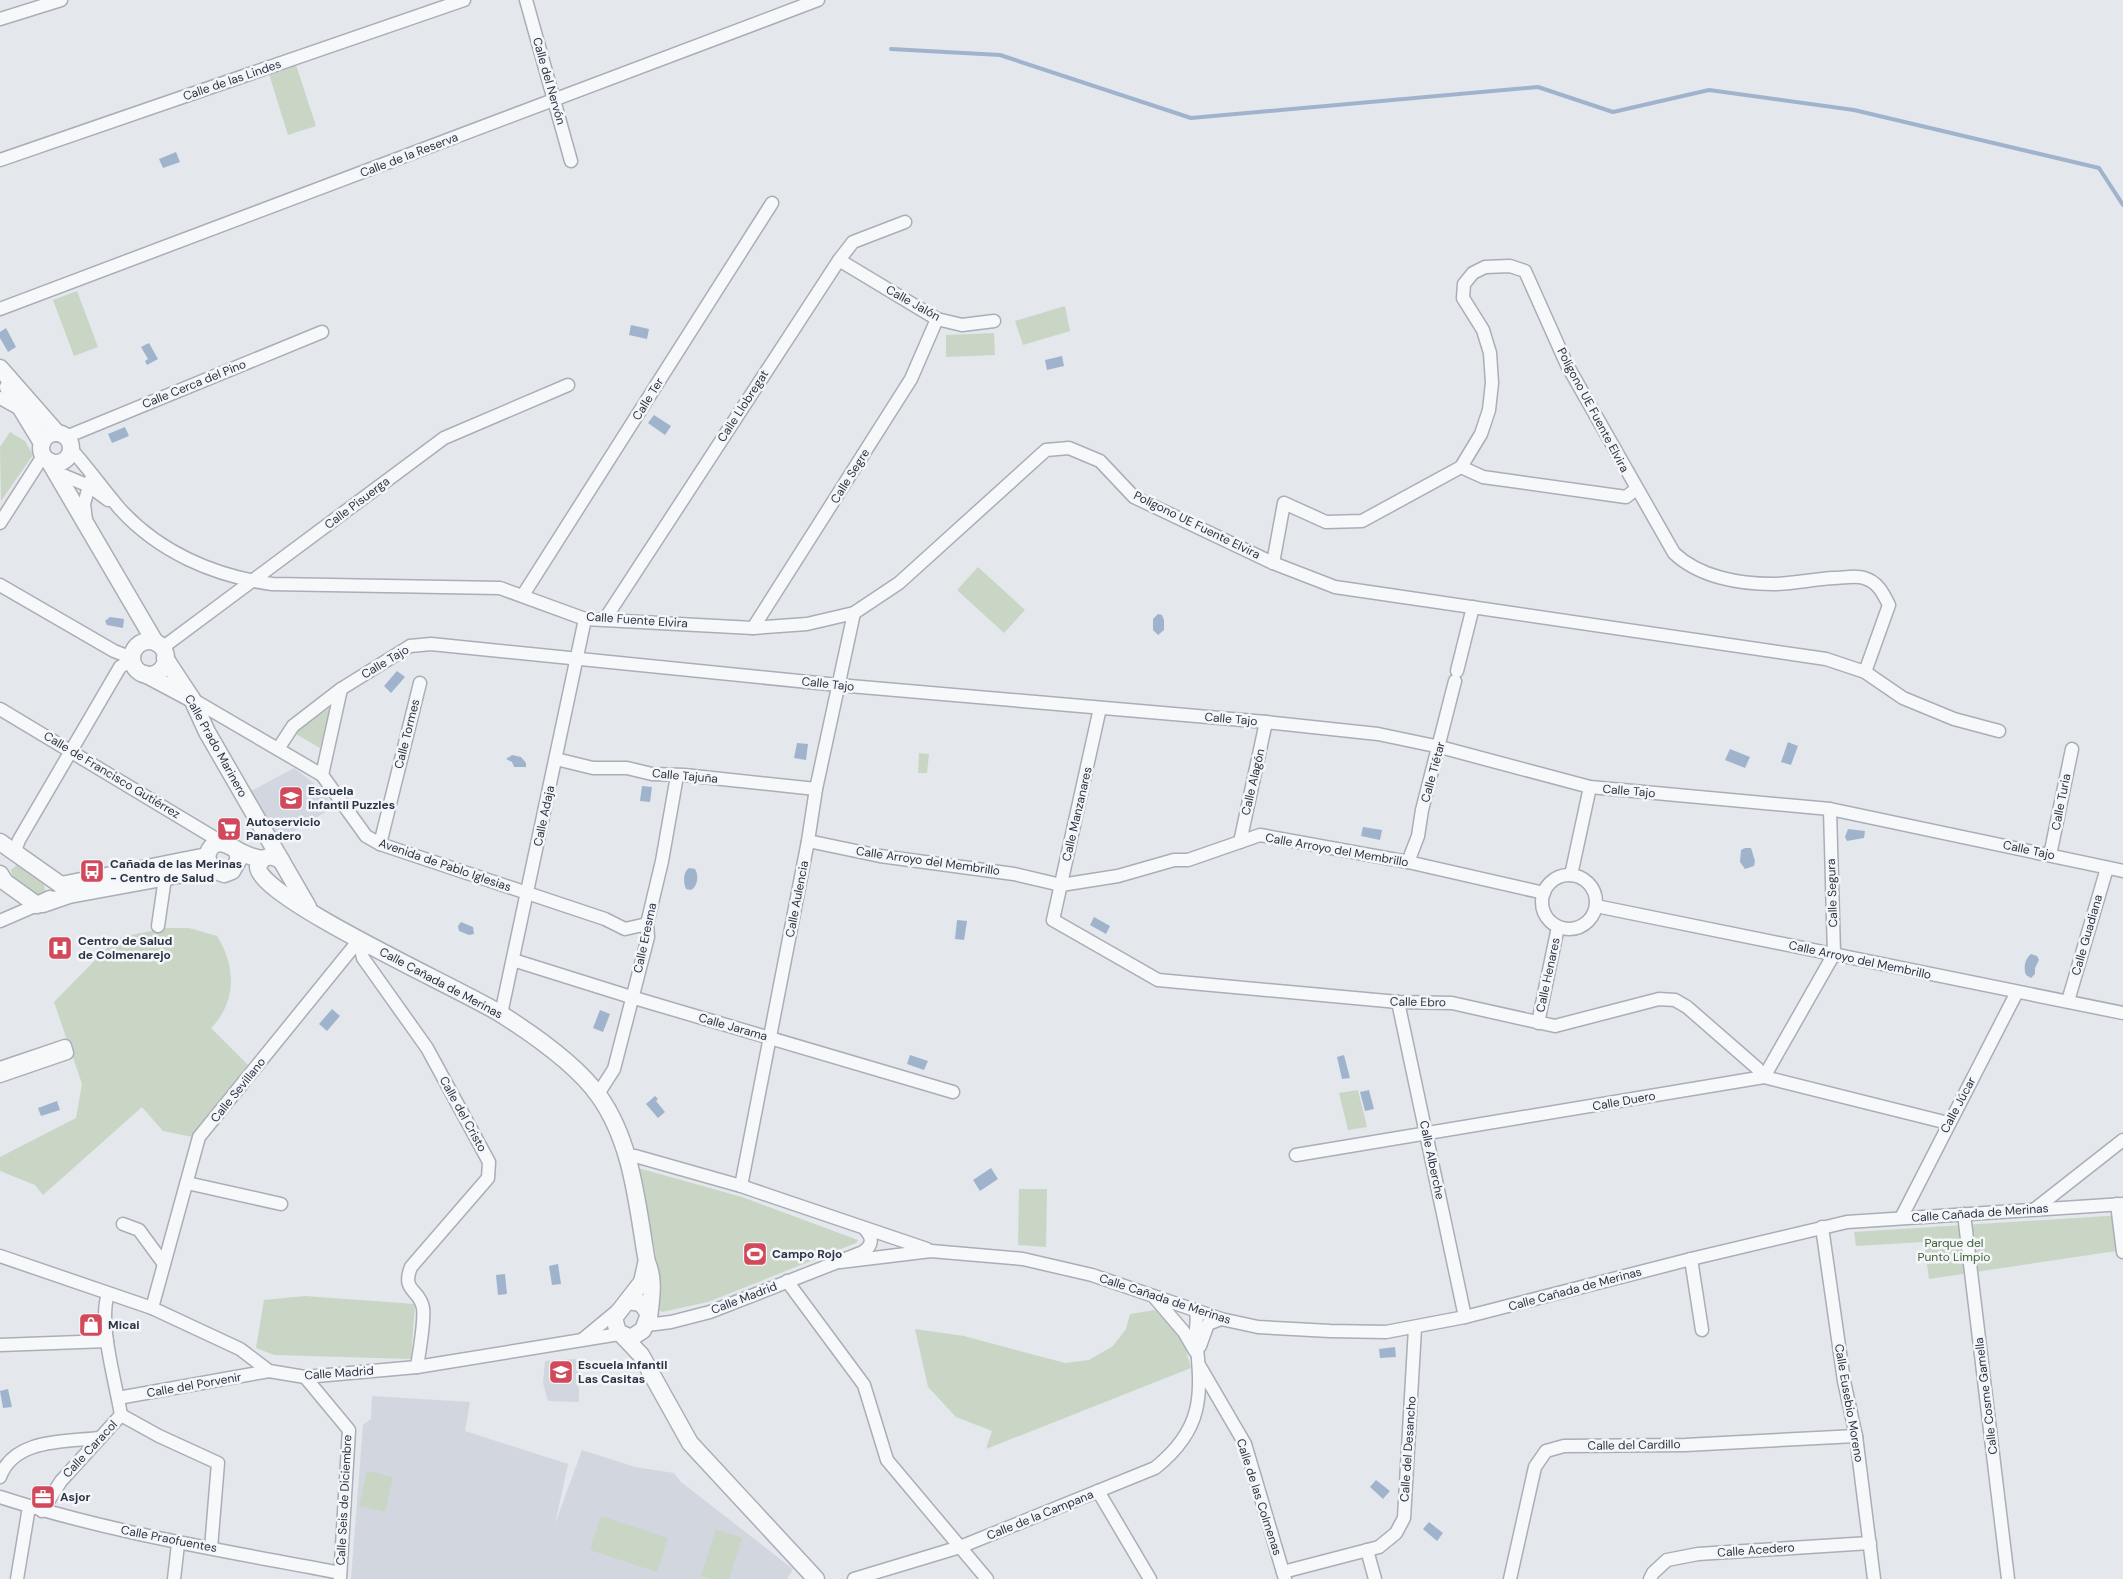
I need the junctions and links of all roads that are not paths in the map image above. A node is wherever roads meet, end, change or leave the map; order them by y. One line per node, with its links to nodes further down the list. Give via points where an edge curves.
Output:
1 (61, 0): 5 (street)
2 (464, 0): 7 (street, Calle de las Lindes)
3 (526, 0): 6 (street, Calle del Nervón)
4 (818, 0): 6 (street, Calle de la Reserva)
5 (0, 19)
6 (555, 100): 8 (street, Calle del Nervón); 12 (street, Calle de la Reserva)
7 (0, 160)
8 (571, 162)
9 (772, 203): 34 (street, Calle Ter)
10 (905, 222): 11 (street, Calle Llobregat, via 853,242)
11 (839, 260): 13 (street, Calle Jalón); 39 (street, Calle Llobregat)
12 (0, 309)
13 (937, 319): 14 (street, Calle Jalón, via 962,325); 40 (street, Calle Segre, via 911,379)
14 (994, 321)
15 (322, 332): 21 (street, Calle Cerca del Pino)
16 (0, 368): 21 (street)
17 (0, 372): 20 (street, Calle Prado Marinero)
18 (568, 385): 32 (street, Calle Pisuerga, via 444,438)
19 (0, 398): 20 (street)
20 (20, 409): 23 (street, Calle Prado Marinero)
21 (65, 440): 23 (street, via 46,438); 23 (street, via 70,455 61,462); 25 (street, Calle Fuente Elvira)
22 (1046, 450): 31 (street, Polígono UE Fuente Elvira, via 1069,448 1100,460 1134,497); 37 (street, Calle Fuente Elvira, via 899,583)
23 (47, 458): 26 (street); 29 (street); 30 (street, Calle Prado Marinero)
24 (1461, 467): 27 (street, via 1483,476 1626,497); 27 (street, Polígono UE Fuente Elvira, via 1481,434 1489,410 1492,383 1490,353 1483,330 1463,298 1464,284 1473,273 1485,267 1510,266 1525,271 1567,365); 31 (street, Polígono UE Fuente Elvira, via 1362,521 1326,522 1284,503)
25 (92, 473): 26 (street); 28 (street, Calle Fuente Elvira)
26 (90, 486): 28 (street); 30 (street, via 84,504)
27 (1636, 489): 44 (street, Polígono UE Fuente Elvira, via 1674,553 1685,564 1702,572 1738,582 1774,584 1864,578 1881,588 1889,605)
28 (120, 509): 32 (street, Calle Fuente Elvira, via 163,547 205,567)
29 (0, 523)
30 (87, 528): 36 (street, Calle Prado Marinero)
31 (1273, 563): 35 (street, Polígono UE Fuente Elvira, via 1335,587)
32 (252, 582): 34 (street, Calle Fuente Elvira, via 500,588); 41 (street, Calle Pisuerga)
33 (0, 585): 42 (street, via 114,651)
34 (523, 595): 38 (street, Calle Fuente Elvira)
35 (1474, 607): 44 (street, Polígono UE Fuente Elvira, via 1826,659); 54 (street, Calle Tiétar)
36 (136, 610): 41 (street, Calle Prado Marinero); 42 (street, Calle Prado Marinero, via 138,629)
37 (854, 612): 40 (street, Calle Fuente Elvira, via 807,624); 47 (street, Calle Aulencia)
38 (585, 618): 39 (street, Calle Fuente Elvira); 43 (street, Calle Adaja)
39 (605, 618): 40 (street, Calle Fuente Elvira)
40 (753, 628)
41 (161, 649): 42 (street, via 141,643); 45 (street, via 159,671); 49 (street, Calle Prado Marinero)
42 (133, 655): 45 (street, via 139,672); 57 (street, via 120,667)
43 (576, 659): 47 (street, Calle Tajo); 48 (street, Calle Tajo, via 431,644 410,646); 58 (street, Calle Adaja)
44 (1865, 672): 53 (street, Polígono UE Fuente Elvira, via 1902,698 1954,719)
45 (145, 674): 49 (street, Avenida de Pablo Iglesias)
46 (420, 683): 67 (street, Calle Tormes)
47 (838, 685): 50 (street, Calle Tajo); 62 (street, Calle Aulencia)
48 (341, 689): 55 (street, Calle Tajo, via 293,726); 59 (street)
49 (192, 699): 55 (street, Avenida de Pablo Iglesias); 73 (street, Calle Prado Marinero, via 207,732 266,835)
50 (1100, 708): 52 (street, Calle Tajo); 82 (street, Calle Manzanares)
51 (0, 709): 57 (street, Calle de Francisco Gutiérrez)
52 (1266, 722): 54 (street, Calle Tajo, via 1378,734); 66 (street, Calle Alagón)
53 (1999, 730)
54 (1440, 747): 61 (street, Calle Tajo); 71 (street, Calle Tiétar, via 1418,836)
55 (278, 749): 59 (street, Avenida de Pablo Iglesias)
56 (2072, 749): 70 (street, Calle Turia)
57 (70, 750): 68 (street, Calle de Francisco Gutiérrez); 69 (street)
58 (556, 759): 60 (street, Calle Tajuña, via 592,768 628,768); 84 (street, Calle Adaja)
59 (322, 775): 67 (street, Avenida de Pablo Iglesias, via 366,836)
60 (677, 776): 62 (street, Calle Tajuña); 90 (street, Calle Eresma)
61 (1590, 787): 63 (street, Calle Tajo); 79 (street)
62 (816, 789): 64 (street, Calle Aulencia)
63 (1830, 809): 70 (street, Calle Tajo); 94 (street, Calle Segura)
64 (808, 841): 82 (street, Calle Arroyo del Membrillo, via 880,856 1014,874); 103 (street, Calle Aulencia)
65 (0, 842): 69 (street)
66 (1240, 842): 71 (street, Calle Arroyo del Membrillo, via 1260,835); 82 (street, Calle Arroyo del Membrillo, via 1188,860 1174,860 1118,876)
67 (380, 844): 84 (street, Avenida de Pablo Iglesias)
68 (229, 846): 72 (street, via 214,845); 73 (street, Calle Cañada de Merinas); 76 (street, via 238,863)
69 (14, 853): 75 (street); 81 (street)
70 (2050, 855): 74 (street, Calle Tajo)
71 (1408, 862): 83 (street, Calle Arroyo del Membrillo)
72 (209, 863): 76 (street, via 224,874); 80 (street); 81 (street, via 68,886)
73 (270, 866): 76 (street); 87 (street, Calle Cañada de Merinas); 87 (street)
74 (2106, 868): 77 (street, Calle Tajo); 98 (street, Calle Guadiana)
75 (0, 870)
76 (232, 871)
77 (2123, 871)
78 (0, 874): 85 (street, via 5,882)
79 (1571, 875): 83 (street, via 1559,877); 86 (street, via 1590,885 1596,895)
80 (165, 878): 85 (street, via 69,895); 91 (street)
81 (54, 883): 85 (street, via 54,894)
82 (1061, 885): 88 (street, Calle Manzanares)
83 (1544, 893): 92 (street, via 1544,913)
84 (528, 894): 90 (street, Avenida de Pablo Iglesias, via 605,919 625,930); 95 (street, Calle Adaja)
85 (40, 905): 89 (street)
86 (1596, 906): 92 (street, via 1582,926 1570,929); 94 (street, Calle Arroyo del Membrillo)
87 (313, 916): 93 (street, Calle Cañada de Merinas)
88 (1053, 920): 99 (street, Calle Ebro, via 1158,980)
89 (0, 921)
90 (647, 924): 97 (street, Calle Eresma, via 648,937)
91 (158, 926)
92 (1558, 926): 102 (street, Calle Henares)
93 (359, 940): 100 (street, Calle Cañada de Merinas); 114 (street, Calle Sevillano, via 199,1137); 149 (street, Calle del Cristo, via 363,958 427,1048 489,1162 488,1178 411,1266 406,1278 423,1308)
94 (1834, 954): 96 (street, Calle Arroyo del Membrillo); 106 (street)
95 (514, 960): 97 (street, Calle Jarama); 100 (street, Calle Adaja)
96 (2017, 992): 98 (street, Calle Arroyo del Membrillo); 109 (street, Calle Júcar)
97 (631, 997): 103 (street, Calle Jarama); 108 (street, Calle Eresma, via 614,1069)
98 (2068, 1001): 101 (street, Calle Arroyo del Membrillo)
99 (1398, 1002): 102 (street, Calle Ebro, via 1452,1003); 110 (street, Calle Alberche)
100 (501, 1014): 108 (street, Calle Cañada de Merinas, via 544,1044)
101 (2123, 1014)
102 (1538, 1023): 106 (street, Calle Ebro, via 1555,1026 1659,999 1675,1000 1687,1007)
103 (769, 1038): 107 (street, Calle Jarama); 115 (street, Calle Aulencia)
104 (0, 1068): 105 (street, via 65,1046 67,1053)
105 (0, 1076)
106 (1764, 1077): 109 (street, Calle Duero); 110 (street, Calle Duero)
107 (952, 1092)
108 (598, 1094): 113 (street, Calle Cañada de Merinas, via 615,1119)
109 (1948, 1123): 120 (street, Calle Júcar)
110 (1426, 1134): 112 (street, Calle Duero); 137 (street, Calle Alberche)
111 (2123, 1140): 118 (street)
112 (1296, 1155)
113 (627, 1157): 115 (street, via 635,1156); 128 (street, Calle Cañada de Merinas)
114 (187, 1183): 116 (street); 130 (street, Calle Sevillano)
115 (741, 1186): 123 (street)
116 (281, 1204)
117 (2120, 1204): 118 (street, Calle Cañada de Merinas); 125 (street)
118 (2035, 1209): 119 (street, Calle Cañada de Merinas)
119 (1964, 1214): 120 (street, Calle Cañada de Merinas); 180 (street, Calle Cosme Gamella)
120 (1901, 1218): 122 (street, Calle Cañada de Merinas)
121 (123, 1224): 130 (street, via 139,1230)
122 (1822, 1227): 127 (street, Calle Cañada de Merinas); 156 (street, Calle Eusebio Moreno, via 1844,1381)
123 (865, 1230): 124 (street); 129 (street, Calle Madrid, via 872,1238 868,1249)
124 (931, 1251): 129 (street, Calle Madrid); 133 (street, Calle Cañada de Merinas, via 1023,1259 1092,1275)
125 (2123, 1252)
126 (0, 1256): 132 (street, Calle Madrid)
127 (1691, 1259): 137 (street, Calle Cañada de Merinas); 141 (street)
128 (647, 1262): 134 (street, Calle Cañada de Merinas, via 642,1282); 139 (street, Calle Cañada de Merinas, via 652,1293)
129 (840, 1262): 131 (street, Calle Madrid)
130 (164, 1264): 135 (street, Calle Sevillano)
131 (788, 1281): 139 (street, Calle Madrid, via 710,1312); 165 (street, via 864,1385 887,1460)
132 (108, 1294): 135 (street, Calle Madrid); 144 (street, Calle Caracol, via 105,1304)
133 (1154, 1296): 136 (street, Calle Cañada de Merinas); 142 (street)
134 (623, 1305): 139 (street, via 641,1303 647,1309); 143 (street, via 613,1321); 145 (street)
135 (152, 1308): 150 (street, Calle Madrid, via 240,1349)
136 (1196, 1311): 138 (street, Calle Cañada de Merinas); 142 (street, via 1188,1319); 148 (street, Calle de la Campana)
137 (1465, 1318): 140 (street, Calle Cañada de Merinas)
138 (1221, 1319): 140 (street, Calle Cañada de Merinas, via 1258,1327 1330,1331 1386,1332); 148 (street, Calle de la Campana, via 1208,1324 1201,1338)
139 (646, 1325): 143 (street, via 634,1337); 147 (street, Calle Cañada de Merinas, via 639,1340)
140 (1416, 1328): 167 (street, Calle del Desancho, via 1404,1518 1396,1533 1379,1547)
141 (1702, 1330)
142 (1184, 1332): 148 (street)
143 (621, 1334): 145 (street, Calle Madrid); 147 (street)
144 (108, 1341): 146 (street); 152 (street, Calle Caracol)
145 (581, 1341): 149 (street, Calle Madrid)
146 (0, 1345)
147 (640, 1355): 172 (street, via 690,1443)
148 (1199, 1360): 153 (street, Calle de las Colmenas); 154 (street, Calle de la Campana)
149 (417, 1367): 151 (street, Calle Madrid)
150 (269, 1371): 151 (street, Calle Madrid); 152 (street, Calle del Porvenir)
151 (306, 1377): 168 (street, Calle Seis de Diciembre, via 349,1430)
152 (118, 1398): 155 (street, Calle Caracol)
153 (1221, 1402): 154 (street, via 1212,1401); 169 (street, Calle de las Colmenas, via 1245,1444)
154 (1197, 1411): 159 (street, Calle de la Campana, via 1186,1438 1155,1468)
155 (121, 1415): 157 (street, Calle Caracol); 166 (street, via 218,1463)
156 (1856, 1436): 163 (street, Calle Eusebio Moreno); 177 (street, Calle del Cardillo, via 1685,1445 1564,1446 1546,1451 1535,1467)
157 (100, 1438): 158 (street, via 37,1445 14,1455); 162 (street, Calle Caracol, via 61,1481)
158 (0, 1475)
159 (1098, 1491): 165 (street, Calle de la Campana); 175 (street)
160 (0, 1497): 161 (street, Calle Praofuentes)
161 (29, 1507): 162 (street, Calle Praofuentes); 170 (street)
162 (42, 1511): 164 (street, Calle Praofuentes)
163 (1870, 1543): 178 (street, Calle Acedero, via 1698,1554 1667,1560); 179 (street, Calle Eusebio Moreno)
164 (178, 1544): 166 (street, Calle Praofuentes); 171 (street)
165 (960, 1547): 173 (street, Calle de la Campana); 174 (street)
166 (211, 1548): 168 (street, Calle Praofuentes)
167 (1367, 1550): 169 (street, Calle del Desancho); 176 (street)
168 (340, 1576)
169 (1284, 1576)
170 (17, 1579)
171 (174, 1579)
172 (816, 1579)
173 (854, 1579)
174 (987, 1579)
175 (1150, 1579)
176 (1375, 1579)
177 (1510, 1579)
178 (1650, 1579)
179 (1874, 1579)
180 (2008, 1579)

